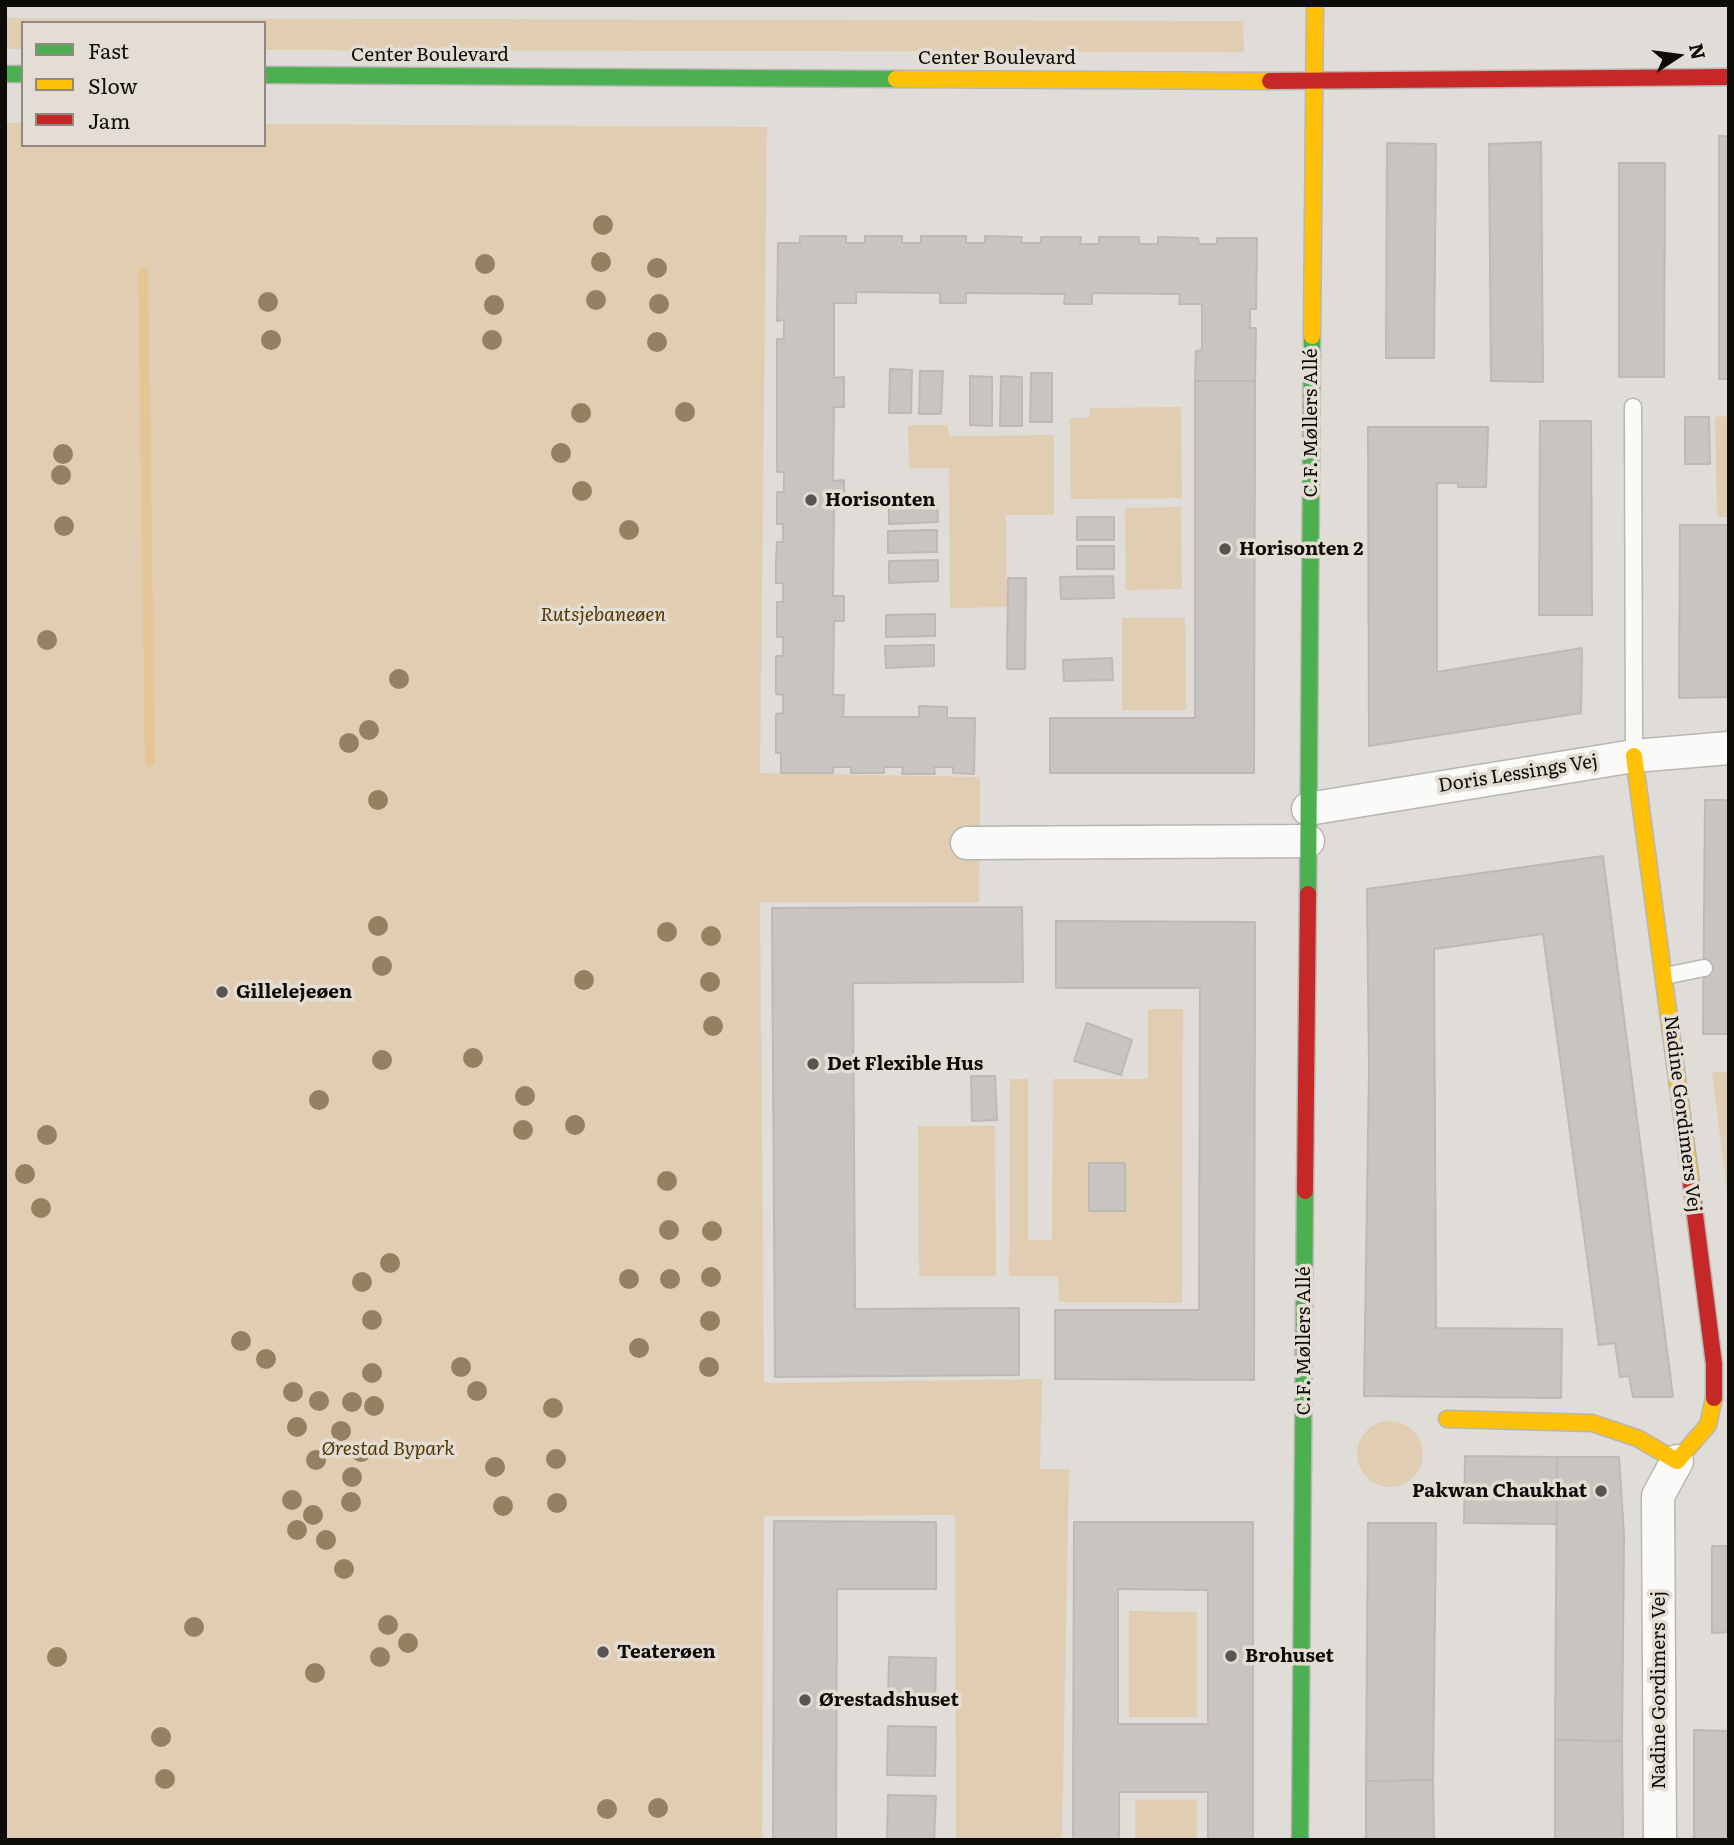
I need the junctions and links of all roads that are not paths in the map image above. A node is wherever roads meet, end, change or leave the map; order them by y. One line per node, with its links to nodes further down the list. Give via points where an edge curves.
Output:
1 (1315, 5): 4 (street, C.F. Møllers Allé)
2 (266, 75): 4 (street, Center Boulevard)
3 (1729, 77): 4 (street, Center Boulevard)
4 (1314, 82): 8 (street, C.F. Møllers Allé)
5 (1633, 407): 7 (lane)
6 (1729, 748): 7 (street, Doris Lessings Vej)
7 (1634, 756): 8 (street, Doris Lessings Vej); 12 (street, Nadine Gordimers Vej)
8 (1308, 809): 9 (street, C.F. Møllers Allé)
9 (1308, 841): 10 (street); 15 (street, C.F. Møllers Allé)
10 (968, 843)
11 (1704, 968): 12 (lane)
12 (1665, 976): 14 (street, Nadine Gordimers Vej, via 1715,1386 1708,1425)
13 (1447, 1419): 14 (street, via 1592,1423 1637,1438)
14 (1677, 1461): 16 (street, Nadine Gordimers Vej, via 1658,1496)
15 (1300, 1840)
16 (1660, 1840)

